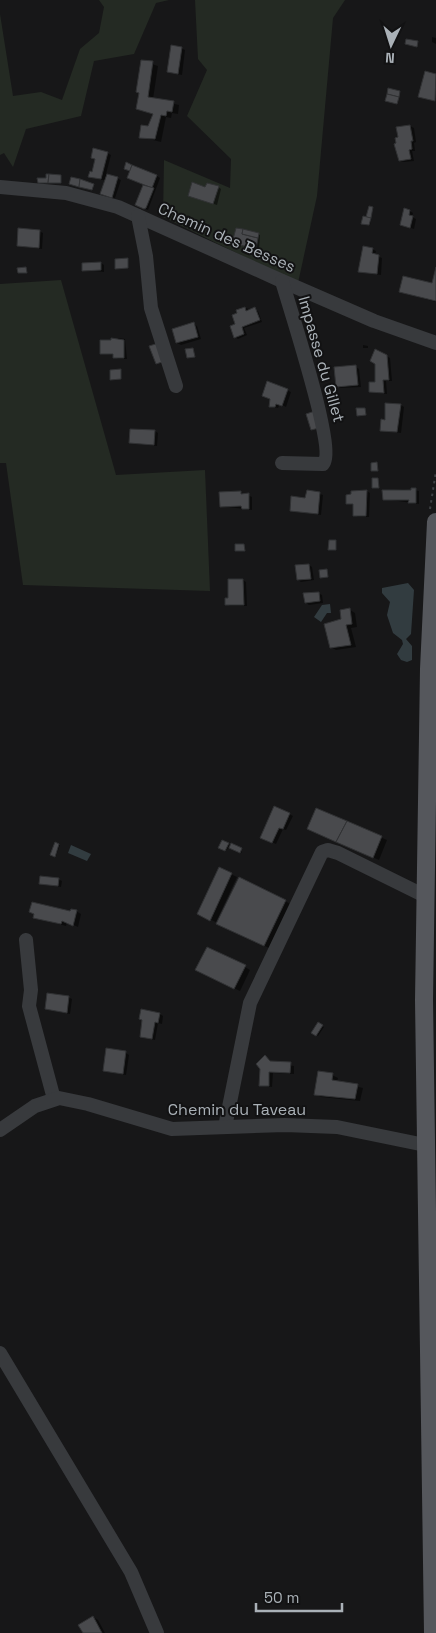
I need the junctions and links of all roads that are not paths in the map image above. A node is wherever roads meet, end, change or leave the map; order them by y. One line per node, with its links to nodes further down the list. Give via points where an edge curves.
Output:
1 (0, 187): 2 (street, Chemin des Besses, via 66,193)
2 (138, 216): 3 (street, Chemin des Besses); 5 (street, via 151,308)
3 (282, 281): 4 (street, Chemin des Besses); 6 (street, Impasse du Gillet, via 323,423 326,457 324,464)
4 (435, 344)
5 (176, 386)
6 (282, 462)
7 (436, 522): 8 (main road, via 429,669)
8 (425, 896): 11 (street, via 338,853 322,852 250,1004); 13 (main road)
9 (26, 940): 10 (street, via 31,990 29,1006)
10 (54, 1099): 11 (street, Chemin du Taveau, via 88,1104 172,1130); 12 (street, via 35,1106)
11 (224, 1127): 13 (street, Chemin du Taveau, via 336,1127)
12 (0, 1130)
13 (426, 1144): 16 (main road)
14 (0, 1353): 15 (street, via 131,1572)
15 (157, 1633)
16 (433, 1633)

